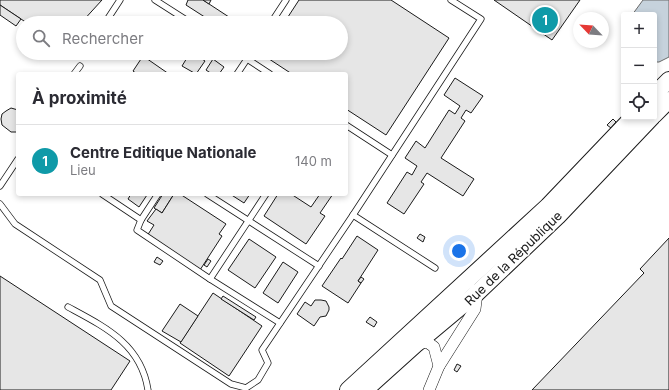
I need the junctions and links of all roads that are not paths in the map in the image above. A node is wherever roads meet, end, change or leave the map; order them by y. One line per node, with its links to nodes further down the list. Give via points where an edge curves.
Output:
1 (120, 0): 5 (lane)
2 (156, 0): 6 (lane)
3 (286, 0): 7 (lane)
4 (451, 0): 21 (lane, via 481,19)
5 (110, 16)
6 (180, 16)
7 (276, 16)
8 (246, 60): 12 (lane)
9 (249, 60): 13 (lane)
10 (80, 66): 11 (lane)
11 (76, 72)
12 (238, 72)
13 (267, 72)
14 (669, 80): 15 (main road)
15 (657, 92)
16 (669, 100): 17 (main road, Rue de la République)
17 (657, 112)
18 (630, 120): 35 (main road, Rue de la République, via 548,206)
19 (649, 120): 36 (main road, Rue de la République, via 558,216)
20 (348, 126): 21 (lane)
21 (392, 155): 29 (lane)
22 (16, 162): 23 (lane)
23 (0, 186)
24 (105, 196): 30 (lane)
25 (157, 196): 30 (lane)
26 (210, 196): 31 (lane)
27 (265, 196): 31 (lane)
28 (0, 204): 38 (lane, via 15,224 100,280 110,306 231,384 246,388 258,380 268,363 262,350)
29 (353, 215): 32 (lane); 33 (lane)
30 (141, 220): 34 (lane, via 136,230)
31 (248, 221): 32 (lane); 34 (lane)
32 (319, 266): 38 (lane)
33 (435, 268)
34 (210, 279): 38 (lane)
35 (466, 280): 36 (street); 42 (main road, Rue de la République)
36 (477, 293): 39 (main road, Rue de la République); 40 (street, via 475,310)
37 (68, 307): 41 (lane, via 117,335 140,363)
38 (280, 323)
39 (416, 344): 40 (street, via 427,342 434,347); 43 (main road, Rue de la République)
40 (439, 366): 44 (street)
41 (148, 390)
42 (348, 390)
43 (366, 390)
44 (429, 390)

